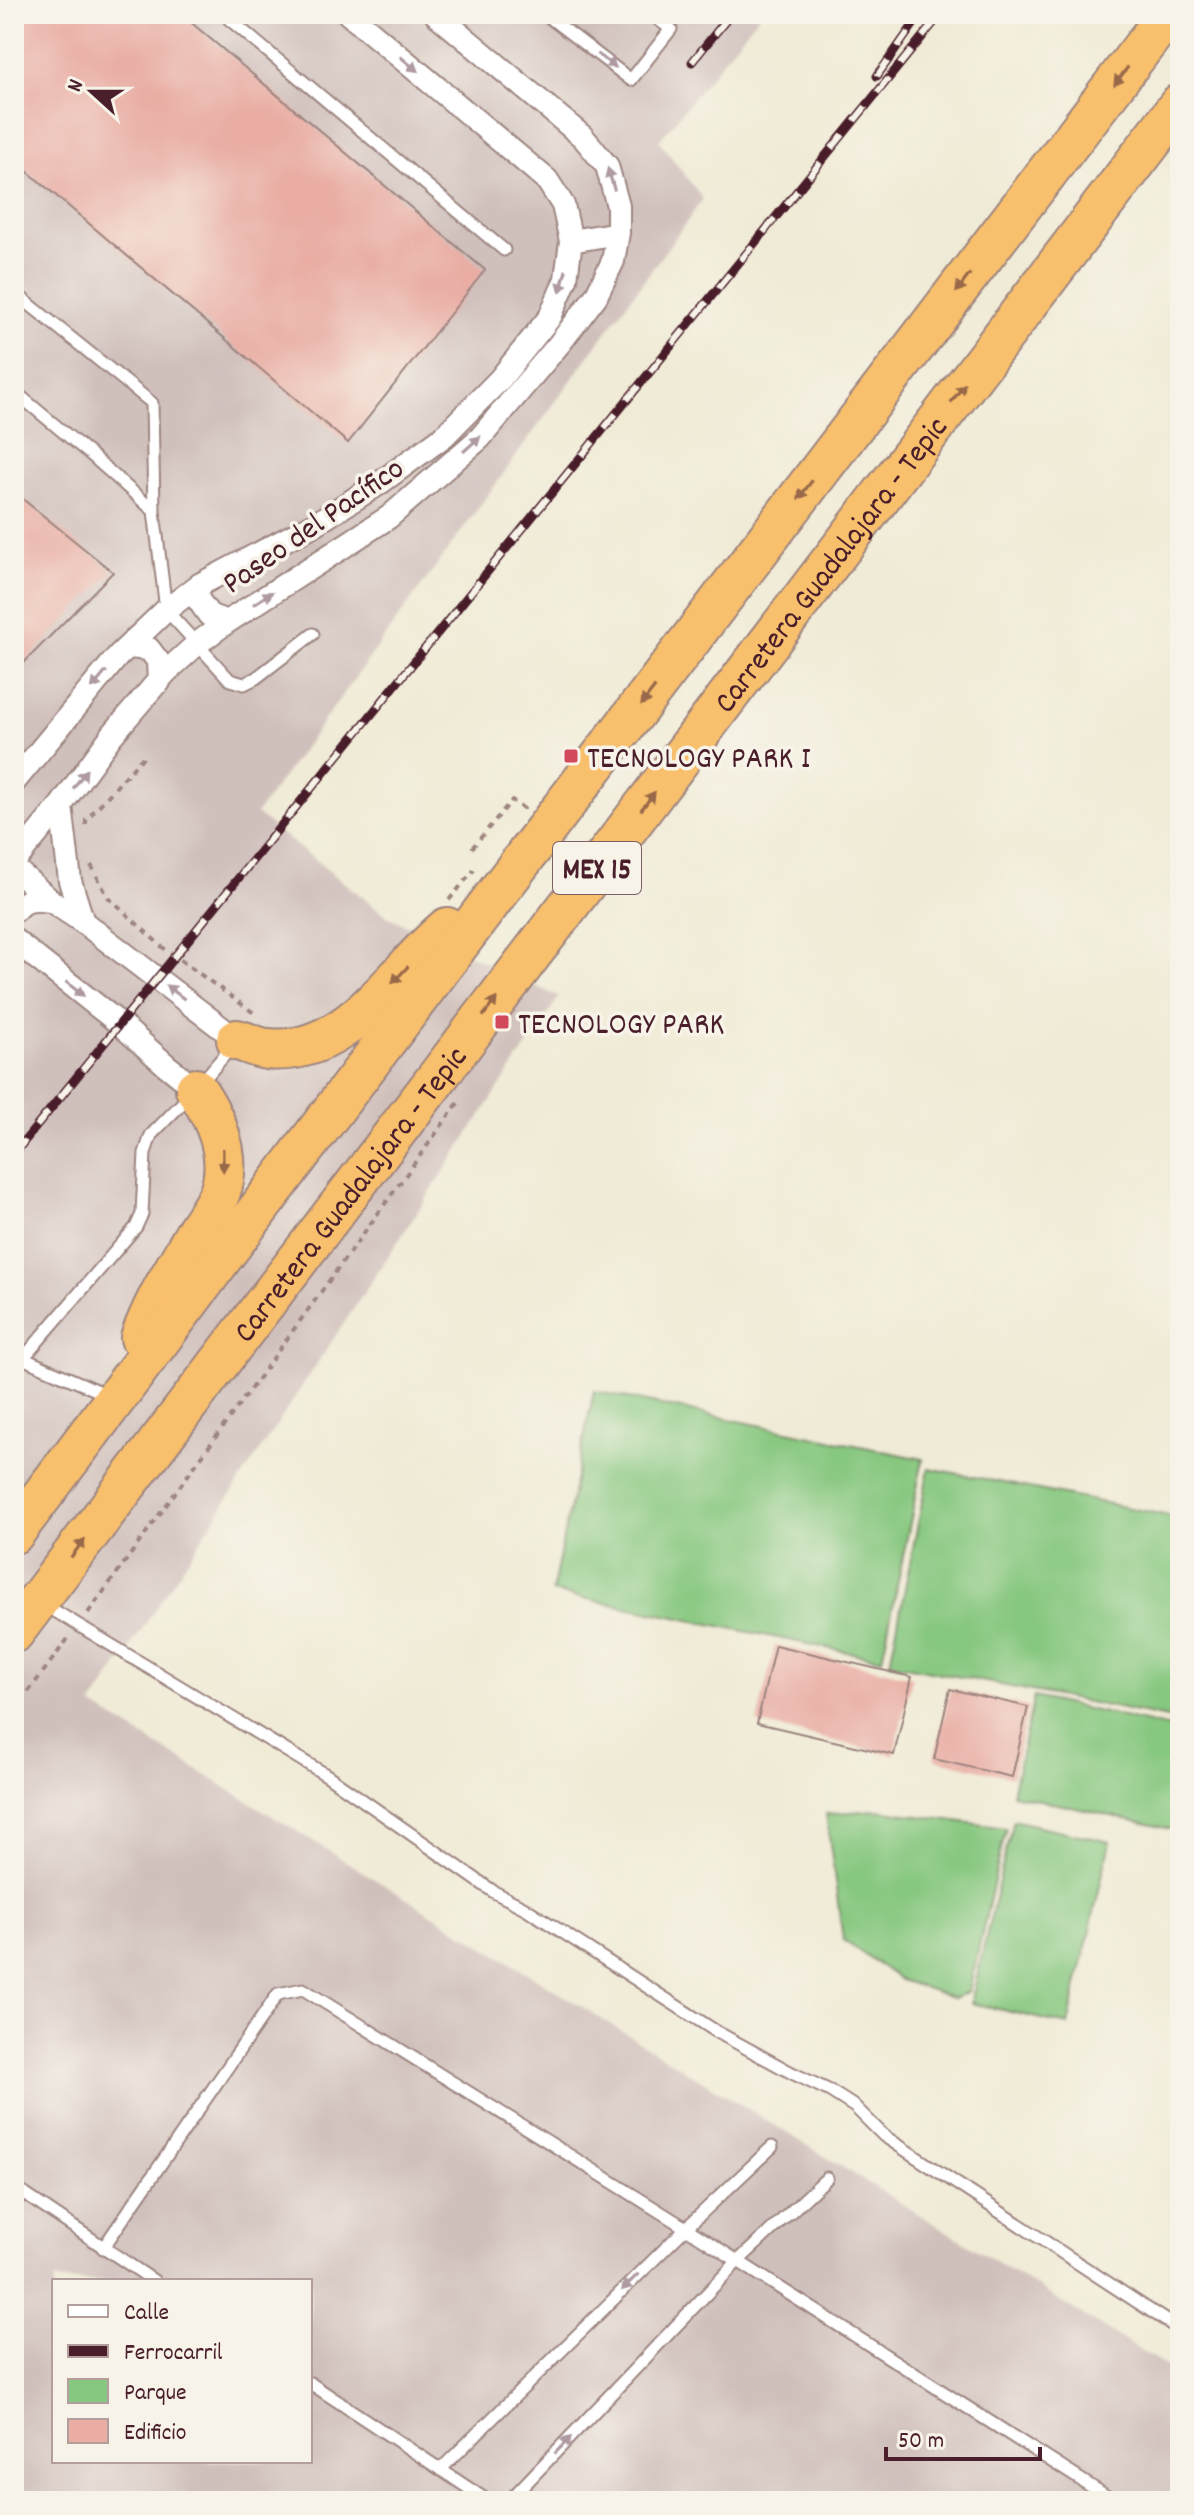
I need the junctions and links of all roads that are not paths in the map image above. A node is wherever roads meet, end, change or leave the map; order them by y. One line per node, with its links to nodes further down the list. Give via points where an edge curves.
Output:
1 (349, 14): 9 (street, Paseo del Pacífico, one-way to 9, via 547,180 563,205)
2 (436, 14): 8 (street, Paseo del Pacífico, one-way to 2, via 618,206 607,166 583,137)
3 (545, 14): 4 (lane, one-way to 4, via 631,80 671,29)
4 (651, 14)
5 (1168, 14): 26 (highway, Carretera Guadalajara - Tepic / MEX 15, one-way to 26)
6 (228, 16): 10 (lane)
7 (1180, 104): 37 (highway, Carretera Guadalajara - Tepic / MEX 15, one-way to 7)
8 (618, 233): 9 (street); 16 (street, Paseo del Pacífico, one-way to 8, via 389,517 480,438 596,296 613,261)
9 (571, 241): 14 (street, Paseo del Pacífico, one-way to 14, via 566,279 550,317 444,436 315,524)
10 (504, 250)
11 (14, 292): 13 (lane, via 152,403)
12 (14, 391): 13 (lane)
13 (154, 511): 15 (lane)
14 (199, 585): 15 (street, Paseo del Pacífico); 16 (street, via 197,598 209,615)
15 (166, 610): 18 (lane); 19 (street, Paseo del Pacífico)
16 (227, 622): 18 (street, Paseo del Pacífico)
17 (313, 634): 18 (lane, via 244,684 230,680)
18 (198, 643): 20 (street, Paseo del Pacífico)
19 (129, 647): 20 (street, via 149,649 158,661); 21 (street, Paseo del Pacífico, one-way to 21)
20 (159, 682): 23 (street, Paseo del Pacífico, one-way to 20)
21 (23, 762): 22 (street, Paseo del Pacífico)
22 (14, 782)
23 (61, 805): 24 (street, Paseo del Pacífico); 29 (street, via 70,881)
24 (14, 862)
25 (14, 868): 27 (street)
26 (488, 878): 31 (highway, one-way to 31, via 459,918 359,1018 306,1046 267,1049); 35 (highway, Carretera Guadalajara - Tepic / MEX 15)
27 (51, 901): 28 (street, via 33,898); 29 (street)
28 (14, 911)
29 (83, 922): 31 (street, one-way to 29)
30 (15, 943): 32 (street, one-way to 32)
31 (248, 1028): 32 (lane)
32 (196, 1089): 33 (lane, via 151,1135 136,1227); 35 (highway, one-way to 35, via 222,1141 220,1192 166,1285)
33 (22, 1358): 34 (lane); 35 (lane)
34 (14, 1369)
35 (120, 1392): 36 (highway, Carretera Guadalajara - Tepic / MEX 15)
36 (22, 1508)
37 (38, 1601): 38 (highway, Carretera Guadalajara - Tepic / MEX 15); 46 (lane, via 328,1776 494,1892 717,2032 830,2091 884,2136)
38 (14, 1632)
39 (772, 2147): 42 (lane)
40 (827, 2178): 44 (lane)
41 (14, 2187): 43 (lane)
42 (686, 2228): 43 (lane, via 303,1989 278,1994); 44 (lane); 48 (lane, one-way to 48)
43 (103, 2248): 45 (lane)
44 (737, 2262): 50 (lane, one-way to 44); 51 (lane)
45 (151, 2279)
46 (1180, 2330)
47 (312, 2384): 48 (lane)
48 (441, 2469): 49 (lane)
49 (488, 2501)
50 (509, 2501)
51 (1114, 2501)

